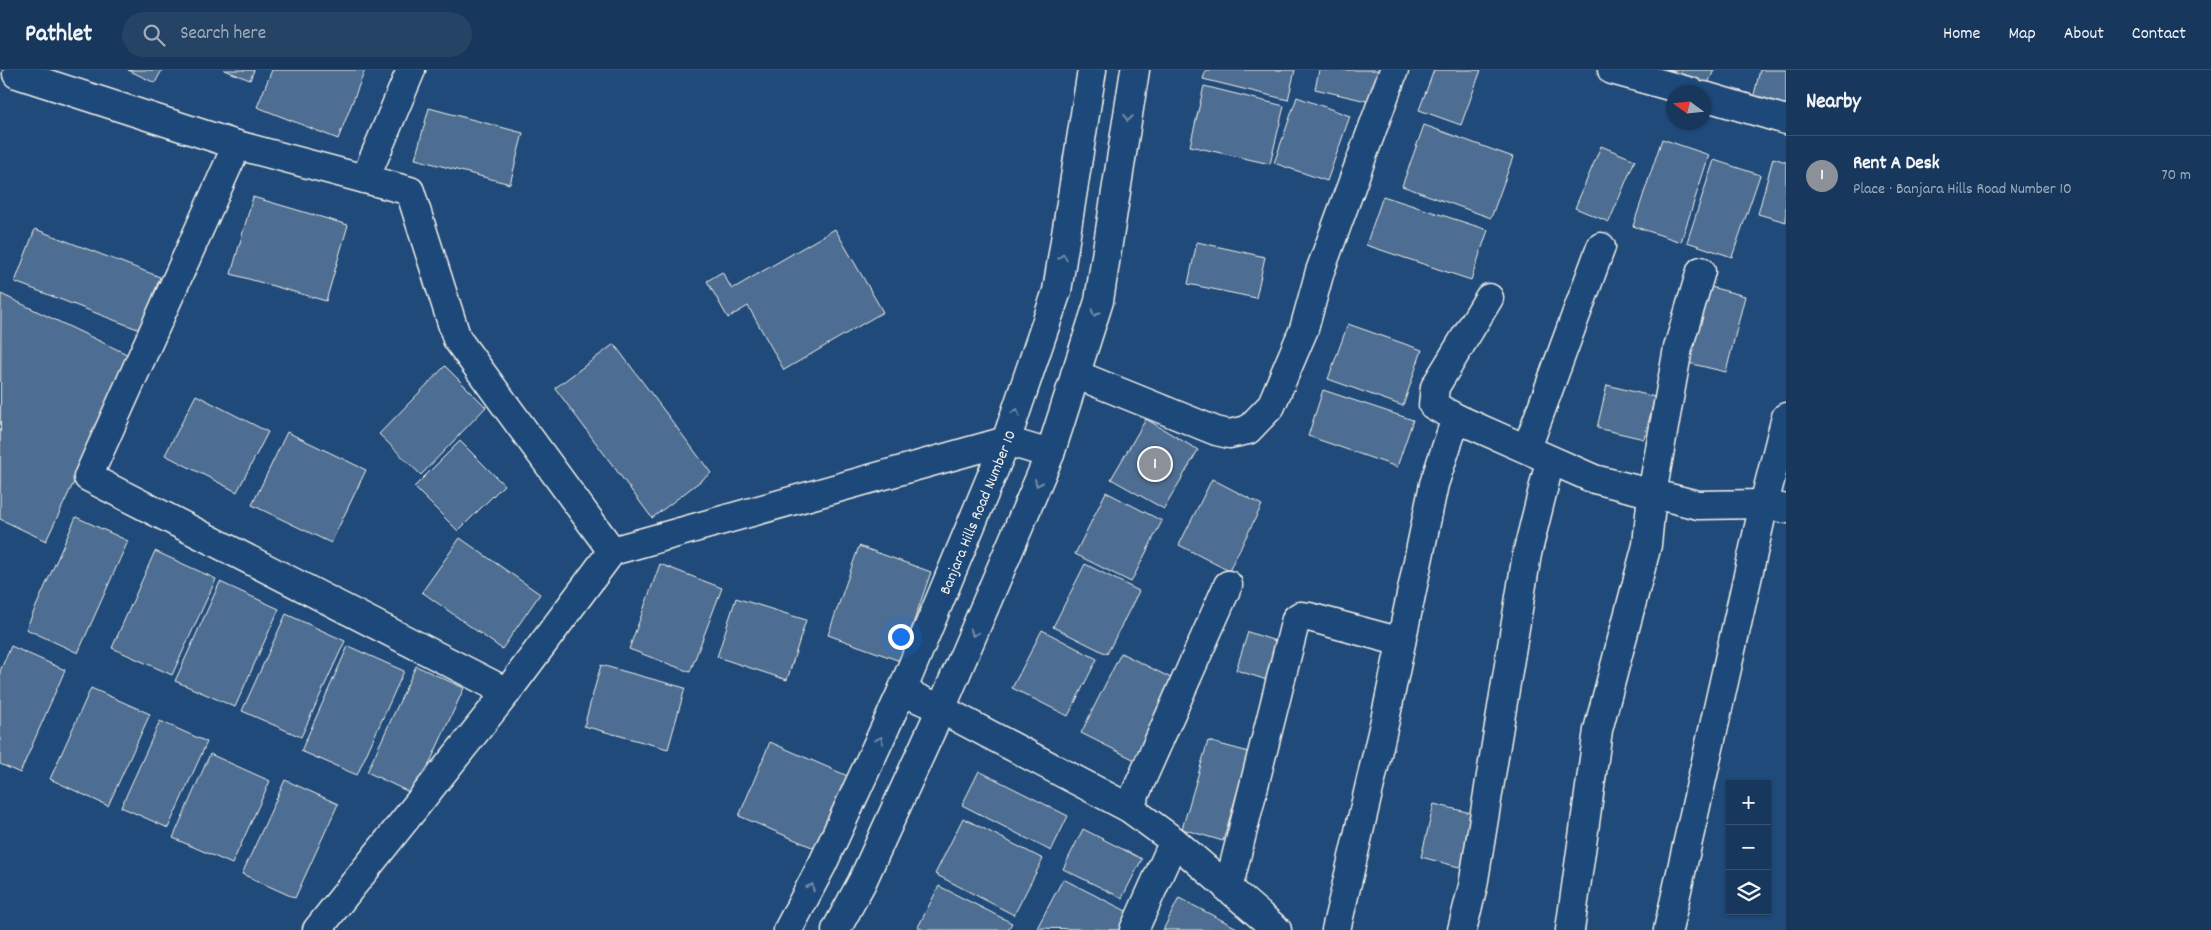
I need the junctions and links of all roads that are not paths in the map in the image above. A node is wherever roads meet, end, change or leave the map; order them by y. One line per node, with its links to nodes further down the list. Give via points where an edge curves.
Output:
1 (411, 70): 12 (street)
2 (1092, 70): 19 (street, Banjara Hills Road Number 10, one-way to 2, via 1057,291)
3 (1135, 70): 16 (street, one-way to 16, via 1099,301)
4 (1394, 70): 16 (street, via 1320,270 1304,329 1271,406 1248,430 1229,434 1216,431)
5 (1612, 70): 8 (street)
6 (17, 74): 7 (street)
7 (58, 78): 11 (street)
8 (1666, 85)
9 (1711, 98): 10 (street)
10 (1786, 120)
11 (237, 146): 12 (street); 28 (street, via 88,477)
12 (365, 179): 24 (street, via 410,191 457,339)
13 (1601, 247): 21 (street)
14 (1701, 272): 22 (street, via 1678,348)
15 (1489, 298): 18 (street, via 1435,387 1433,406)
16 (1075, 374): 20 (street)
17 (1786, 417): 23 (street)
18 (1456, 418): 21 (street); 26 (street, via 1434,484)
19 (1006, 440): 20 (street); 24 (street); 27 (street, Banjara Hills Road Number 10)
20 (1050, 454): 29 (street, one-way to 29)
21 (1539, 455): 22 (street, via 1594,479); 39 (street, via 1527,554 1473,886)
22 (1652, 494): 23 (street, via 1698,505); 40 (street, via 1647,545 1598,730)
23 (1775, 506): 41 (street)
24 (612, 551): 28 (street)
25 (1228, 585): 30 (street)
26 (1401, 642): 32 (street, via 1309,617 1296,619); 38 (street)
27 (902, 691): 29 (street); 34 (street, Banjara Hills Road Number 10, one-way to 27, via 823,863)
28 (507, 692): 33 (street)
29 (941, 709): 30 (street); 35 (street, via 862,882)
30 (1129, 808): 31 (street)
31 (1174, 841): 32 (street); 36 (street)
32 (1228, 889): 37 (street)
33 (317, 930)
34 (788, 930)
35 (836, 930)
36 (1134, 930)
37 (1277, 930)
38 (1336, 930)
39 (1462, 930)
40 (1570, 930)
41 (1668, 930)

